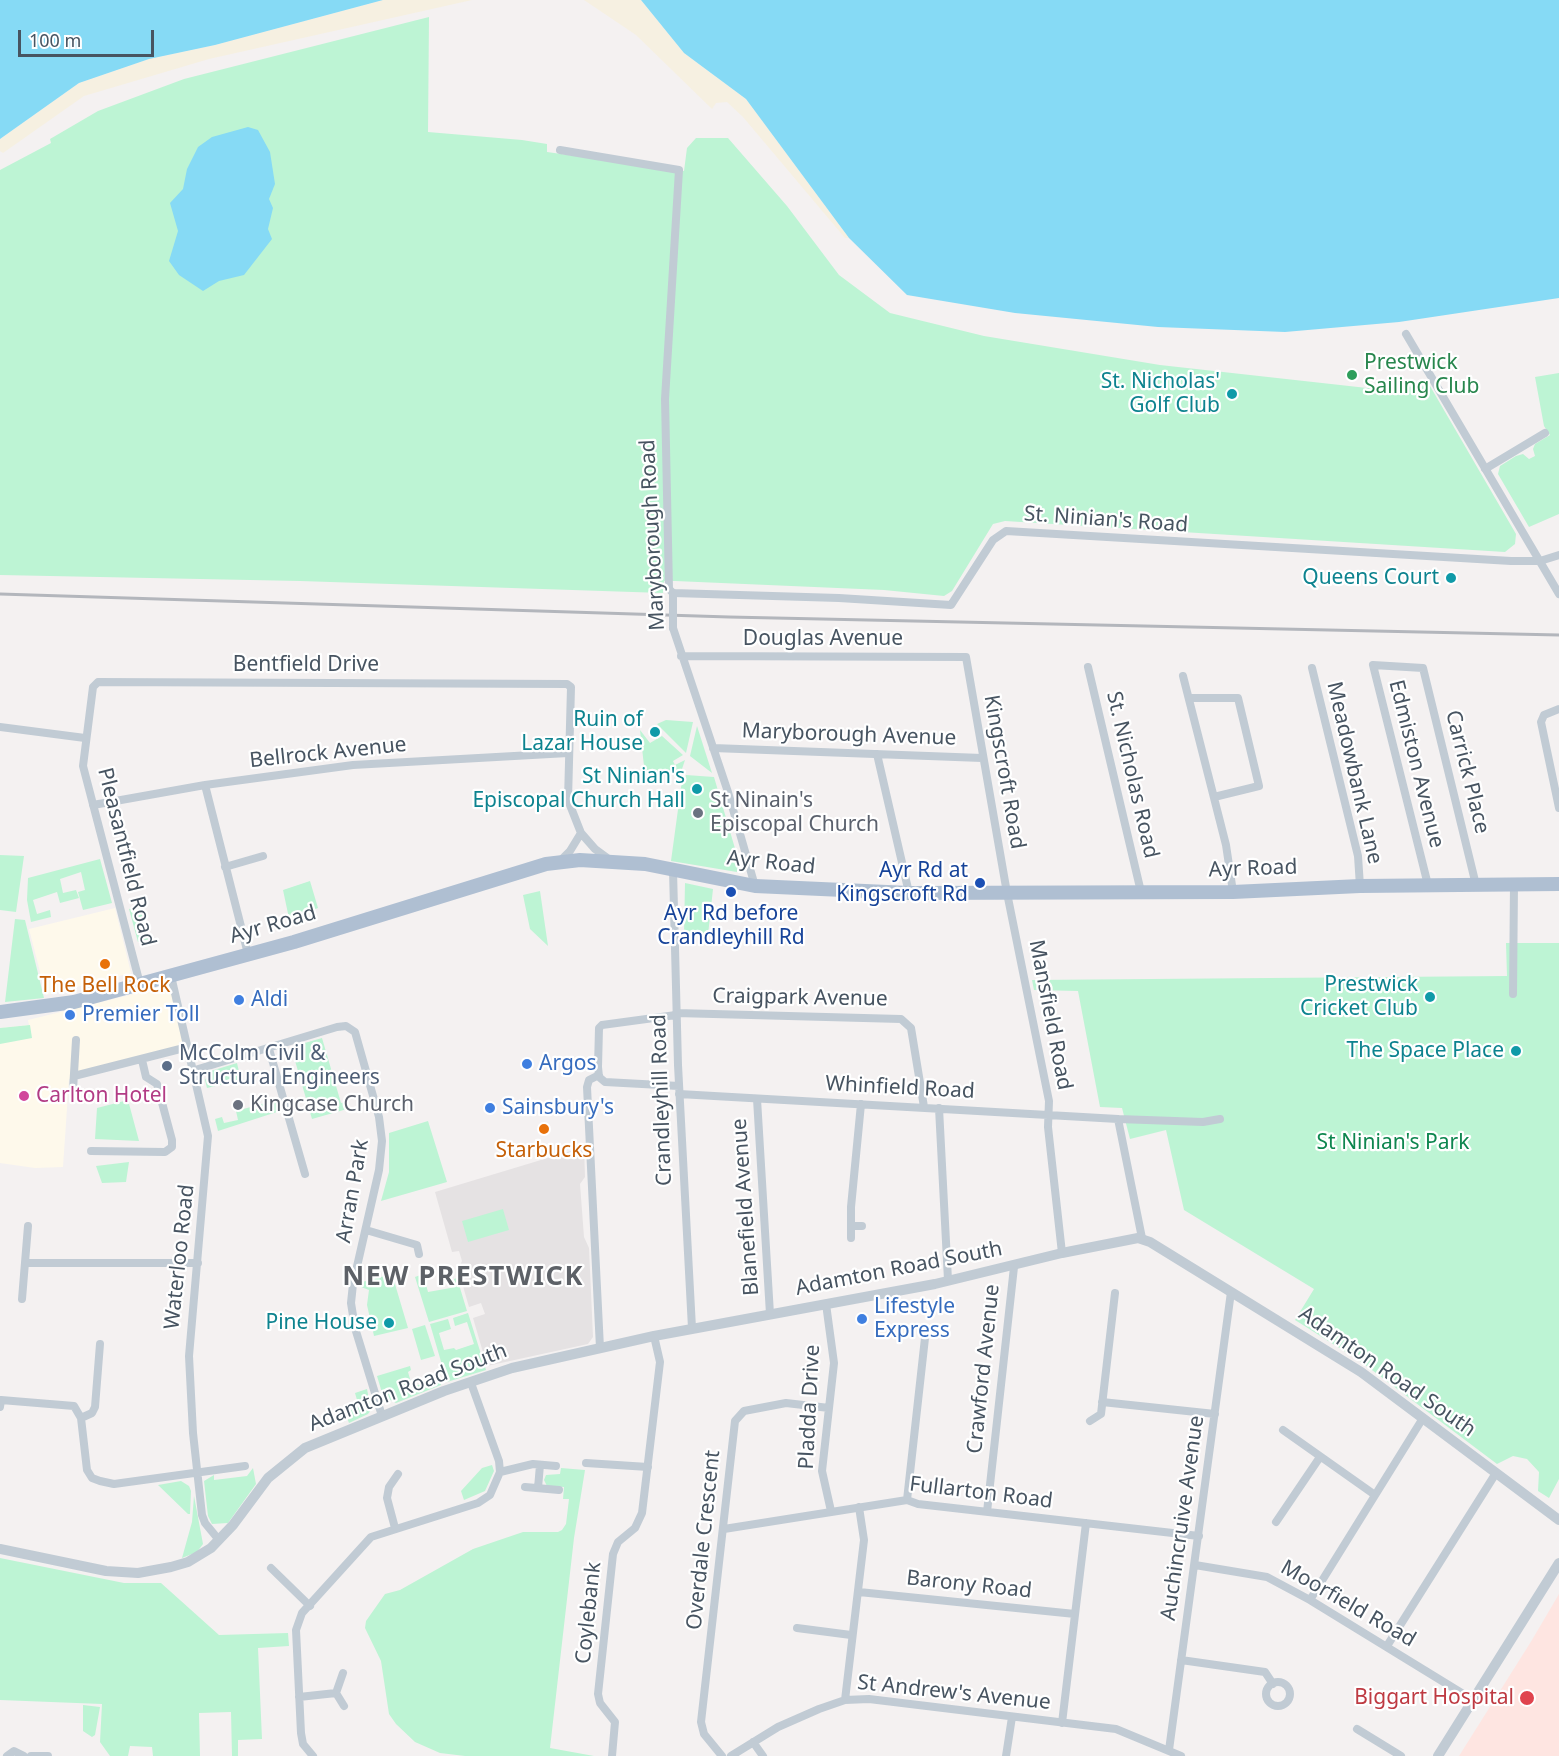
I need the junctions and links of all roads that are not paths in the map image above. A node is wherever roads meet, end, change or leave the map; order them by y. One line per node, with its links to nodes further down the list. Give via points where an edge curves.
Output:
1 (560, 150): 7 (street, Maryborough Road, via 679,170 665,399)
2 (1406, 334): 4 (street)
3 (1545, 433): 4 (street)
4 (1485, 469): 6 (street)
5 (1559, 555): 6 (street)
6 (1540, 561): 7 (street, St. Ninian's Road, via 1006,531 993,540 951,605); 8 (street)
7 (672, 592): 9 (street, Maryborough Road, bridge, via 673,628)
8 (1559, 594)
9 (681, 656): 10 (street, Douglas Avenue); 19 (street, Maryborough Road)
10 (966, 657): 22 (street, Kingscroft Road)
11 (1088, 667): 39 (street, St. Nicholas Road)
12 (1312, 668): 38 (street, Meadowbank Lane, via 1358,856)
13 (1423, 668): 35 (street, Edmiston Avenue, via 1373,665); 36 (street, Carrick Place)
14 (1183, 676): 15 (street)
15 (1189, 698): 24 (street); 24 (street, via 1238,698 1259,786)
16 (1559, 709): 26 (street, via 1544,715 1541,723)
17 (0, 728): 18 (street)
18 (85, 738): 20 (street, Bentfield Drive, via 93,687 98,682 567,684 571,687); 25 (street, Pleasantfield Road, via 83,766)
19 (713, 748): 21 (street, Maryborough Avenue); 37 (street, Maryborough Road)
20 (568, 753): 23 (street, Bellrock Avenue, via 353,765); 27 (street, via 568,801)
21 (877, 754): 22 (street, Maryborough Avenue); 41 (street)
22 (982, 758): 42 (street, Kingscroft Road)
23 (205, 785): 25 (street, Bellrock Avenue); 31 (street)
24 (1214, 797): 40 (street)
25 (93, 805): 45 (street, Pleasantfield Road)
26 (1559, 808)
27 (581, 832): 29 (street, via 594,849); 30 (street)
28 (263, 856): 31 (street)
29 (611, 860): 30 (main road, Ayr Road); 32 (main road, Ayr Road)
30 (560, 862): 43 (main road, Ayr Road)
31 (225, 867): 43 (street)
32 (673, 870): 37 (main road, Ayr Road); 48 (street, Crandleyhill Road)
33 (1514, 884): 34 (main road, Ayr Road); 36 (main road, Ayr Road); 46 (street)
34 (1559, 884)
35 (1428, 885): 36 (main road, Ayr Road); 38 (main road, Ayr Road)
36 (1476, 885)
37 (755, 886): 41 (main road, Ayr Road)
38 (1360, 886): 40 (main road, Ayr Road)
39 (1141, 892): 40 (main road, Ayr Road); 42 (main road, Ayr Road)
40 (1233, 892)
41 (909, 893): 42 (main road, Ayr Road)
42 (1007, 893): 62 (street, Mansfield Road, via 1049,1101)
43 (248, 954): 44 (main road, Ayr Road)
44 (171, 976): 45 (main road, Ayr Road); 50 (street, Waterloo Road)
45 (140, 984): 47 (main road, Ayr Road, via 74,1002)
46 (1513, 994)
47 (0, 1012)
48 (676, 1014): 54 (street, Craigpark Avenue, via 602,1025); 57 (street, Crandleyhill Road); 60 (street, Craigpark Avenue, via 901,1019 911,1028)
49 (76, 1040): 55 (street)
50 (188, 1047): 52 (street); 53 (street, Waterloo Road)
51 (269, 1049): 53 (street, Arran Park); 66 (street); 70 (street, Arran Park, via 337,1027 346,1026 355,1032 379,1117 382,1142)
52 (142, 1060): 55 (street); 65 (street, via 146,1077 157,1084 172,1147 165,1152)
53 (195, 1070): 76 (street, Waterloo Road, via 208,1136)
54 (599, 1075): 57 (street, Whinfield Road, via 605,1082); 88 (street, via 589,1080 587,1087)
55 (74, 1076): 56 (street)
56 (73, 1090)
57 (679, 1090): 58 (street, Whinfield Road); 84 (street, Crandleyhill Road)
58 (757, 1099): 59 (street, Whinfield Road); 83 (street, Blanefield Avenue)
59 (861, 1104): 60 (street, Whinfield Road); 68 (street)
60 (924, 1107): 61 (street, Whinfield Road)
61 (939, 1108): 62 (street, Whinfield Road); 78 (street)
62 (1048, 1115): 63 (street, Whinfield Road); 73 (street, Mansfield Road)
63 (1118, 1119): 64 (street, Whinfield Road); 72 (street)
64 (1220, 1119)
65 (92, 1151)
66 (305, 1174)
67 (28, 1226): 75 (street)
68 (851, 1226): 69 (street); 71 (street)
69 (862, 1226)
70 (366, 1230): 74 (street, via 417,1245); 94 (street, Arran Park, via 351,1303)
71 (850, 1238)
72 (1142, 1238): 73 (street, Adamton Road South); 79 (street, Adamton Road South)
73 (1062, 1253): 77 (street, Adamton Road South)
74 (419, 1254)
75 (26, 1263): 76 (street); 81 (street)
76 (198, 1263): 107 (street, Waterloo Road, via 189,1356)
77 (1014, 1267): 78 (street, Adamton Road South); 116 (street, Crawford Avenue)
78 (948, 1280): 82 (street, Adamton Road South)
79 (1232, 1292): 93 (street, Auchincruive Avenue); 96 (street, Adamton Road South, via 1361,1372)
80 (1115, 1293): 91 (street)
81 (22, 1299)
82 (826, 1304): 83 (street, Adamton Road South); 92 (street, Pladda Drive, via 834,1363)
83 (770, 1314): 84 (street, Adamton Road South)
84 (692, 1328): 85 (street, Adamton Road South)
85 (654, 1336): 88 (street, Adamton Road South); 104 (street, Coylebank, via 660,1362)
86 (925, 1338): 113 (street)
87 (100, 1344): 95 (street, via 95,1407)
88 (600, 1348): 89 (street, Adamton Road South, via 512,1368)
89 (471, 1383): 94 (street, Adamton Road South); 105 (street)
90 (0, 1402): 95 (street, via 74,1406)
91 (1102, 1402): 93 (street); 97 (street, via 1101,1414)
92 (829, 1408): 115 (street, Pladda Drive, via 822,1471); 121 (street, Overdale Crescent, via 786,1403 740,1414 735,1421)
93 (1215, 1414): 122 (street, Auchincruive Avenue)
94 (382, 1416): 123 (street, Adamton Road South, via 293,1456 268,1478)
95 (81, 1418): 107 (street, via 87,1470 92,1478 114,1485)
96 (1423, 1418): 106 (street, Adamton Road South); 112 (street)
97 (1090, 1421)
98 (1283, 1430): 99 (street)
99 (1320, 1457): 112 (street); 118 (street)
100 (586, 1463): 104 (street)
101 (540, 1465): 103 (street); 105 (street); 110 (street)
102 (245, 1466): 107 (street)
103 (556, 1466)
104 (648, 1467): 153 (street, Coylebank, via 641,1519 618,1542 613,1554 598,1695 615,1722)
105 (500, 1472): 120 (street, via 494,1489 484,1500)
106 (1496, 1473): 117 (street, Adamton Road South); 134 (street)
107 (197, 1474): 123 (street, Waterloo Road, via 205,1523)
108 (398, 1474): 120 (street, via 387,1498)
109 (525, 1487): 110 (street)
110 (538, 1488): 111 (street)
111 (559, 1490)
112 (1375, 1495): 129 (street)
113 (907, 1500): 114 (street, Fullarton Road); 116 (street, Fullarton Road)
114 (859, 1507): 115 (street, Fullarton Road); 128 (street, via 864,1540)
115 (831, 1511): 121 (street, Fullarton Road)
116 (987, 1512): 119 (street, Fullarton Road)
117 (1559, 1520)
118 (1276, 1522)
119 (1086, 1523): 122 (street, Fullarton Road); 131 (street)
120 (395, 1528): 130 (street, via 371,1537)
121 (724, 1528): 154 (street, Overdale Crescent, via 701,1722 704,1734)
122 (1199, 1536): 126 (street, Auchincruive Avenue)
123 (219, 1540): 124 (street, Adamton Road South, via 188,1562 138,1573 106,1571)
124 (0, 1549)
125 (1559, 1563): 141 (street)
126 (1195, 1565): 129 (street, Moorfield Road, via 1267,1576); 135 (street, Auchincruive Avenue)
127 (271, 1568): 130 (street)
128 (860, 1592): 131 (street, Barony Road); 133 (street)
129 (1310, 1600): 134 (street, Moorfield Road)
130 (310, 1606): 139 (street, via 302,1613 296,1630)
131 (1075, 1614): 144 (street)
132 (797, 1628): 133 (street)
133 (851, 1635): 140 (street)
134 (1387, 1646): 141 (street, Moorfield Road)
135 (1182, 1660): 137 (street, via 1265,1672); 147 (street, Auchincruive Avenue)
136 (343, 1674): 138 (street)
137 (1273, 1683)
138 (336, 1693): 139 (street); 142 (street)
139 (299, 1697): 152 (street, via 303,1744)
140 (845, 1700): 143 (street, St Andrew's Avenue, via 869,1699); 146 (street, St Andrew's Avenue, via 787,1723)
141 (1473, 1700): 160 (street)
142 (344, 1706)
143 (1012, 1717): 144 (street, St Andrew's Avenue); 157 (street)
144 (1062, 1723): 147 (street, St Andrew's Avenue, via 1116,1729)
145 (1357, 1729): 159 (street)
146 (753, 1742): 155 (street, St Andrew's Avenue); 156 (street)
147 (1169, 1750): 158 (street, St Andrew's Avenue)
148 (7, 1756): 149 (street, via 14,1751)
149 (24, 1756)
150 (31, 1756): 151 (street)
151 (48, 1756)
152 (311, 1756)
153 (612, 1756)
154 (722, 1756)
155 (731, 1756)
156 (763, 1756)
157 (1006, 1756)
158 (1181, 1756)
159 (1401, 1756)
160 (1438, 1756)

